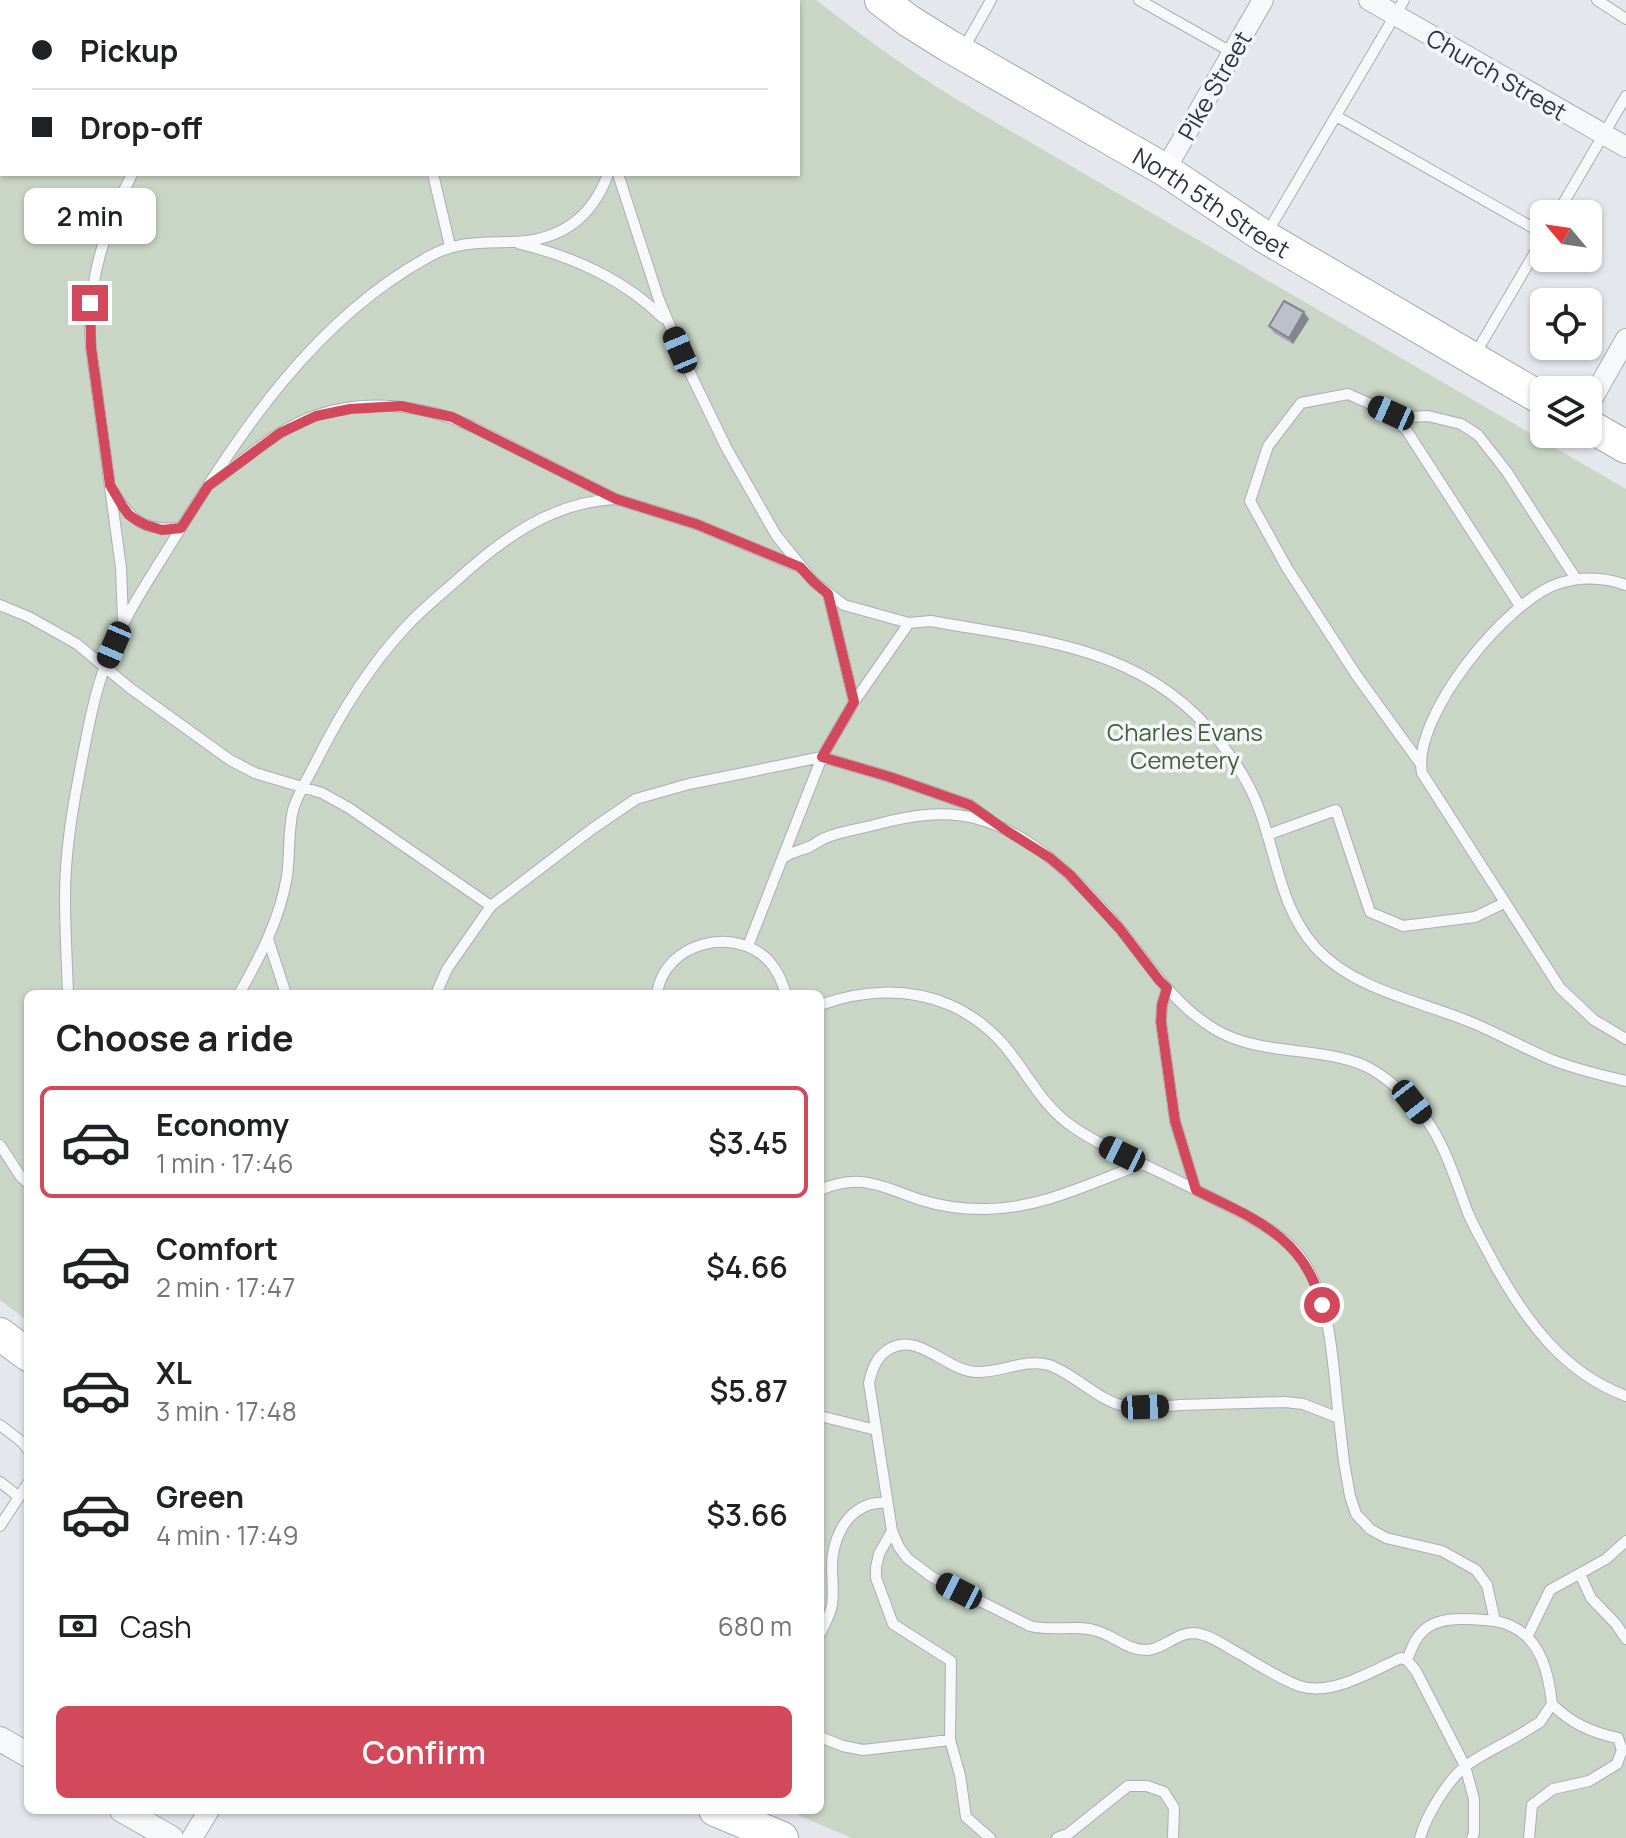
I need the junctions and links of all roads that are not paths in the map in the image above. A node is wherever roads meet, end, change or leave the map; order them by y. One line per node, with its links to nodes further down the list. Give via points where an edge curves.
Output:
1 (881, 0): 10 (main road, North 5th Street)
2 (991, 0): 10 (lane)
3 (1139, 0): 9 (lane)
4 (1263, 0): 9 (street, Pike Street)
5 (1369, 0): 7 (street, Church Street)
6 (1597, 0): 8 (lane)
7 (1399, 8): 12 (lane); 13 (street, Church Street)
8 (1626, 19)
9 (1233, 53): 15 (street, Pike Street)
10 (961, 54): 15 (main road, North 5th Street)
11 (1626, 96): 13 (lane)
12 (1336, 116): 21 (lane); 22 (lane)
13 (1604, 134): 14 (street, Church Street); 20 (lane)
14 (1626, 147)
15 (1165, 170): 22 (main road, North 5th Street)
16 (131, 176): 34 (lane, via 115,208 90,303)
17 (433, 176): 24 (lane)
18 (607, 176): 23 (lane, via 593,206 576,222 549,236)
19 (619, 176): 26 (lane)
20 (1565, 200)
21 (1530, 228)
22 (1265, 237): 28 (main road, North 5th Street)
23 (514, 242): 24 (lane); 26 (lane, via 562,255 616,282 641,297)
24 (450, 246): 35 (lane, via 391,281 327,332 269,397)
25 (1530, 260): 28 (lane)
26 (669, 325): 38 (lane, via 727,449)
27 (1626, 339): 29 (street)
28 (1472, 358): 30 (main road, North 5th Street)
29 (1602, 381)
30 (1530, 392)
31 (1395, 418): 39 (lane, via 1428,416 1461,424 1478,435); 43 (lane); 49 (lane, via 1348,394 1301,403 1268,446 1250,501 1357,676)
32 (1602, 433): 33 (main road)
33 (1626, 447)
34 (110, 485): 37 (lane, via 138,521 162,530); 44 (lane)
35 (208, 486): 36 (lane, via 280,433 316,416 401,406 452,417); 37 (lane)
36 (616, 499): 38 (lane, via 696,524); 50 (lane, via 568,508 521,528 428,606 367,676)
37 (181, 528): 44 (lane)
38 (800, 567): 41 (lane)
39 (1576, 579): 40 (lane); 43 (lane, via 1545,589)
40 (1626, 585)
41 (828, 594): 45 (lane, via 844,605); 47 (lane)
42 (0, 605): 46 (lane, via 77,644)
43 (1520, 606): 49 (lane, via 1483,641 1452,685 1431,725)
44 (123, 622): 46 (lane)
45 (909, 623): 47 (lane); 52 (lane, via 931,621 1078,649 1138,672 1206,723 1251,789)
46 (104, 667): 50 (lane, via 230,760); 59 (lane, via 74,798 67,855)
47 (854, 702): 48 (lane)
48 (822, 757): 51 (lane, via 970,805); 53 (lane); 55 (lane, via 636,799)
49 (1420, 763): 54 (lane)
50 (303, 787): 55 (lane, via 349,808); 56 (lane, via 292,819 287,878)
51 (1007, 831): 53 (lane, via 972,817 906,817 826,837); 58 (lane, via 1070,875)
52 (1267, 835): 54 (lane, via 1336,810 1370,912 1403,926 1475,917); 67 (lane, via 1290,910 1314,945 1342,969 1553,1060)
53 (782, 859): 57 (lane)
54 (1504, 903): 66 (lane, via 1560,988 1594,1020)
55 (491, 906): 62 (lane)
56 (268, 939): 60 (lane); 61 (lane)
57 (748, 946): 63 (lane, via 726,941 686,951 669,967); 64 (lane, via 767,959)
58 (1167, 988): 72 (lane, via 1161,1022 1175,1121); 75 (lane, via 1202,1021 1230,1037 1354,1062 1391,1082 1412,1102 1447,1153 1473,1223 1526,1317 1583,1374)
59 (68, 990)
60 (241, 990)
61 (285, 990)
62 (438, 990)
63 (658, 990)
64 (784, 990)
65 (824, 1004): 69 (lane, via 883,992 947,1004 1000,1041 1058,1115)
66 (1626, 1039)
67 (1626, 1081)
68 (0, 1145): 70 (lane)
69 (1142, 1164): 71 (lane, via 1058,1196 1007,1208 935,1204 876,1183 844,1182); 72 (lane)
70 (24, 1180)
71 (824, 1189)
72 (1196, 1190): 77 (lane, via 1288,1243 1311,1273 1326,1321)
73 (0, 1334): 74 (main road)
74 (24, 1352)
75 (1626, 1396)
76 (824, 1417): 79 (lane)
77 (1339, 1418): 79 (lane, via 1285,1402 1121,1405 1044,1364 975,1372 915,1346 898,1345 881,1354 873,1367 869,1383); 89 (lane, via 1356,1514 1386,1538 1442,1551 1476,1570 1487,1585)
78 (0, 1425): 80 (lane)
79 (876, 1430): 84 (lane)
80 (24, 1445)
81 (0, 1482): 83 (lane)
82 (24, 1489): 83 (lane)
83 (19, 1497): 85 (lane)
84 (886, 1502): 86 (lane); 90 (lane, via 861,1509 839,1532 832,1606)
85 (0, 1526)
86 (892, 1531): 93 (lane, via 907,1558 932,1577 1040,1629 1094,1630 1147,1650 1180,1635 1197,1634 1295,1684 1317,1689); 97 (lane, via 879,1554 876,1578 893,1624 951,1661)
87 (1626, 1541): 88 (lane)
88 (1580, 1574): 91 (lane, via 1550,1590); 92 (lane, via 1591,1598)
89 (1495, 1621): 91 (lane); 93 (lane, via 1462,1618 1434,1623 1418,1635)
90 (824, 1626)
91 (1527, 1637): 94 (lane, via 1541,1656)
92 (1626, 1639)
93 (1407, 1660): 101 (lane)
94 (1552, 1704): 100 (lane, via 1569,1720 1618,1738 1622,1750); 101 (lane, via 1540,1722)
95 (0, 1739): 99 (street)
96 (824, 1739): 97 (lane, via 863,1750)
97 (950, 1740): 108 (lane, via 966,1817)
98 (1626, 1748): 100 (lane)
99 (24, 1753)
100 (1617, 1764): 113 (lane, via 1589,1781 1553,1789 1532,1805)
101 (1465, 1766): 111 (lane, via 1437,1802); 112 (lane, via 1474,1799)
102 (129, 1814): 106 (street)
103 (207, 1814): 107 (street)
104 (723, 1814): 105 (main road)
105 (763, 1834)
106 (171, 1838)
107 (192, 1838)
108 (990, 1838)
109 (1057, 1838): 110 (lane, via 1128,1786 1147,1786 1164,1792 1174,1808)
110 (1173, 1838)
111 (1420, 1838)
112 (1472, 1838)
113 (1529, 1838)

